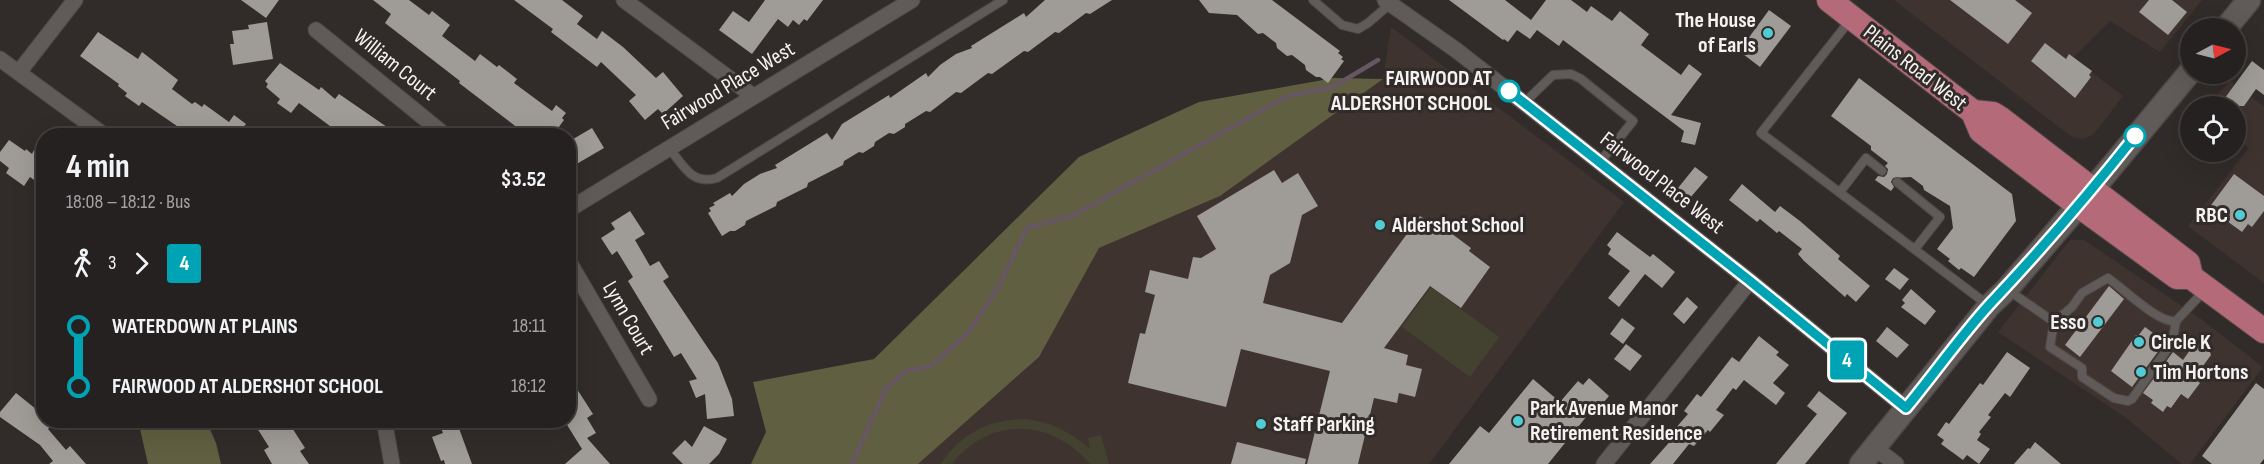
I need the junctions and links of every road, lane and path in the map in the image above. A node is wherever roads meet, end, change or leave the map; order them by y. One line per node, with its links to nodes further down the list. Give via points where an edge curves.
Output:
1 (75, 0): 13 (street)
2 (912, 0): 15 (street, Fairwood Place West)
3 (1003, 0): 19 (lane, via 717,177 704,181 693,177)
4 (1313, 0): 8 (lane, via 1342,25 1358,29)
5 (1829, 0): 9 (main road, Plains Road West)
6 (2249, 0): 10 (main road)
7 (628, 1): 15 (street)
8 (1388, 2): 16 (street, Fairwood Place West)
9 (1851, 18): 23 (lane, via 1761,133); 24 (main road, Plains Road West, via 1973,112 1981,131)
10 (2234, 18)
11 (316, 30): 18 (street, William Court)
12 (0, 59): 13 (street)
13 (19, 72): 17 (street)
14 (2180, 84): 24 (main road)
15 (753, 96): 19 (street, Fairwood Place West)
16 (1524, 103): 20 (street, Fairwood Place West); 20 (lane, via 1553,75 1570,74 1581,79 1632,121)
17 (95, 128)
18 (436, 128)
19 (669, 148): 25 (street, Fairwood Place West)
20 (1600, 162): 28 (street, Fairwood Place West)
21 (1882, 171): 23 (lane, via 1866,158)
22 (1897, 182): 26 (lane, via 1940,217)
23 (1840, 192): 26 (lane)
24 (2085, 197): 29 (main road, Plains Road West, via 2177,277); 30 (main road)
25 (576, 205)
26 (1915, 249): 31 (lane)
27 (576, 274): 35 (street, Lynn Court)
28 (1750, 281): 36 (street, Fairwood Place West); 40 (street)
29 (2199, 283): 32 (lane); 34 (main road, Plains Road West)
30 (2007, 289): 31 (main road); 33 (lane)
31 (1989, 306): 36 (main road)
32 (2176, 321): 33 (lane, via 2158,316 2108,278 2082,293); 33 (lane, via 2169,347 2128,401 2114,398 2082,377 2082,369 2050,347)
33 (2054, 322)
34 (2264, 331)
35 (649, 399)
36 (1906, 408): 38 (main road)
37 (385, 428): 39 (street)
38 (1868, 456): 41 (street)
39 (392, 464)
40 (1604, 464)
41 (1896, 464)

